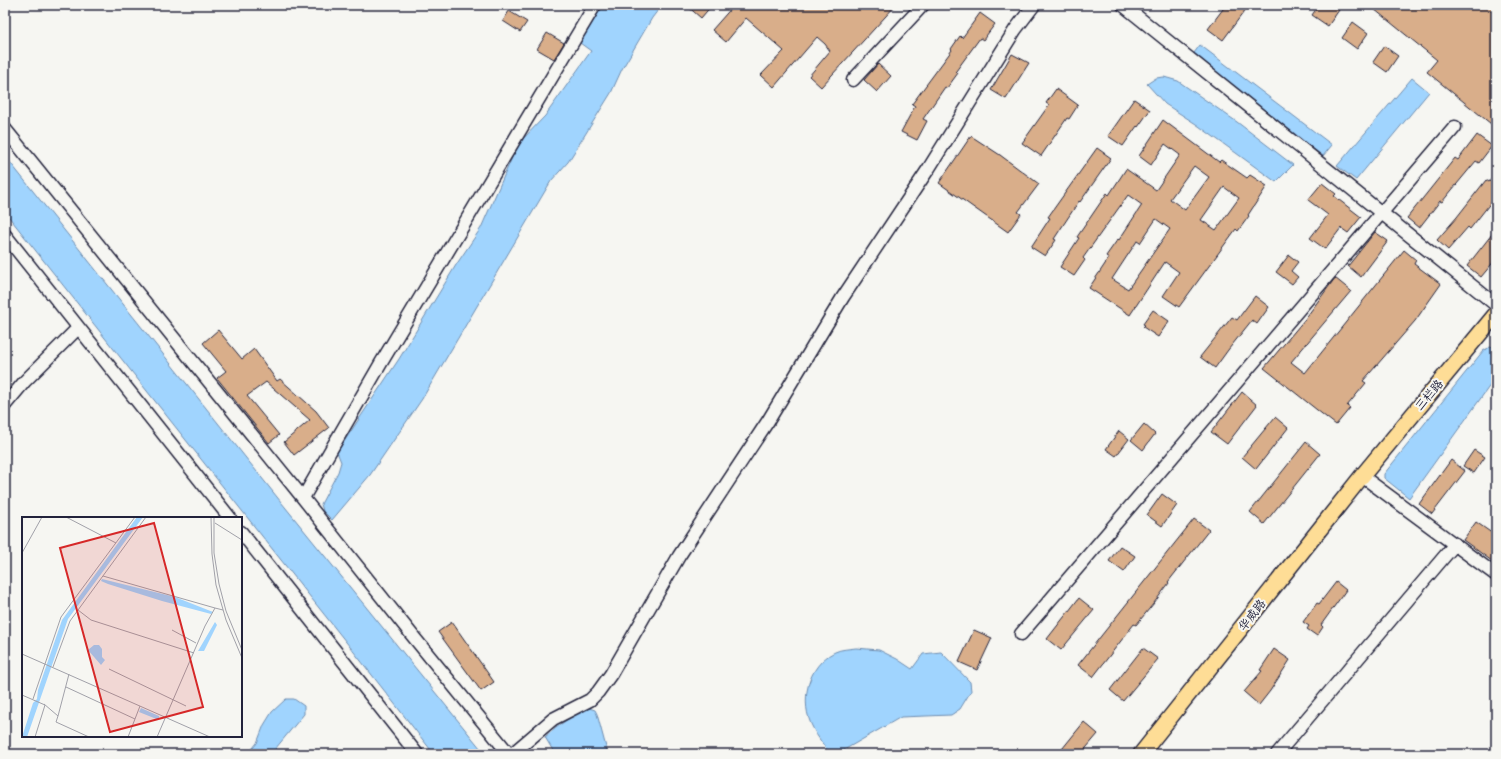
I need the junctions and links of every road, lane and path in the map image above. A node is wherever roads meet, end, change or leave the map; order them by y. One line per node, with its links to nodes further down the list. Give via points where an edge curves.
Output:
1 (594, 5): 15 (street, via 380,363)
2 (923, 5): 5 (street)
3 (1034, 5): 22 (street, via 1015,30 929,168 843,297 768,421 679,556 611,674 590,700 553,719)
4 (1123, 5): 8 (street)
5 (853, 80)
6 (1455, 127): 8 (street)
7 (5, 129): 15 (street)
8 (1381, 213): 10 (street); 20 (street)
9 (5, 235): 12 (street)
10 (1496, 305)
11 (1496, 314): 14 (main road, 三栏路)
12 (78, 328): 13 (street); 16 (street)
13 (5, 405)
14 (1362, 476): 18 (street); 23 (main road, 华威路)
15 (303, 498): 22 (street)
16 (229, 517)
17 (242, 533): 21 (street)
18 (1455, 544): 19 (street); 24 (street)
19 (1496, 575)
20 (1021, 634)
21 (417, 754)
22 (511, 754)
23 (1141, 754)
24 (1278, 754)

